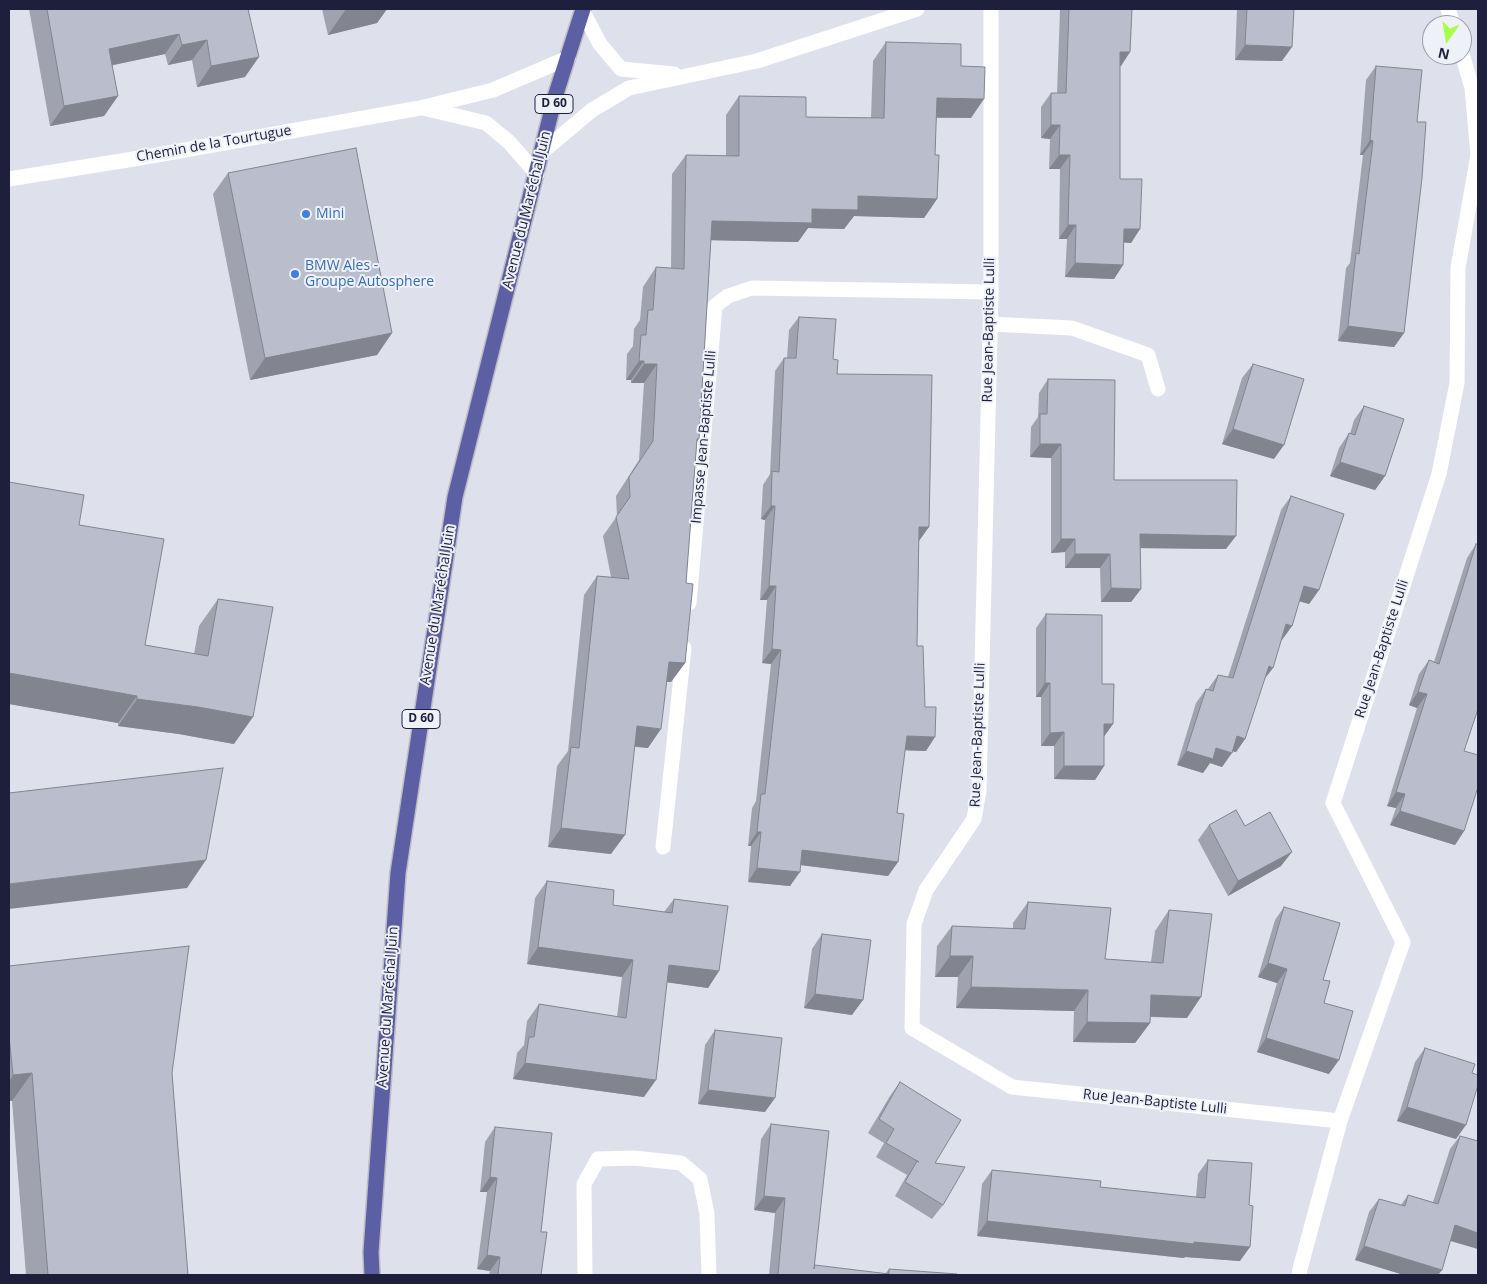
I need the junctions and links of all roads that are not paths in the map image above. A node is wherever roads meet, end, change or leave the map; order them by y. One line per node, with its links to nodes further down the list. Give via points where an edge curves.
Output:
1 (583, 9): 4 (main road, Avenue du Maréchal Juin / D 60); 5 (street, via 600,44 621,69 674,74)
2 (917, 9): 5 (street)
3 (991, 9): 12 (street, Rue Jean-Baptiste Lulli)
4 (568, 58): 7 (street, Chemin de la Tourtugue, via 493,90); 8 (main road, Avenue du Maréchal Juin / D 60)
5 (757, 61): 8 (street, via 629,88 592,110)
6 (1465, 65): 9 (street, Rue Jean-Baptiste Lulli, via 1472,88)
7 (420, 108): 10 (street, Chemin de la Tourtugue, via 486,123 509,142); 11 (street, Chemin de la Tourtugue)
8 (542, 152): 10 (main road, Avenue du Maréchal Juin / D 60)
9 (1478, 155): 18 (street, Rue Jean-Baptiste Lulli, via 1458,268 1457,383 1439,474 1333,804 1403,942)
10 (537, 174): 19 (main road, Avenue du Maréchal Juin / D 60, via 454,497 399,863)
11 (9, 178)
12 (991, 292): 13 (street, Rue Jean-Baptiste Lulli); 15 (street, Impasse Jean-Baptiste Lulli, via 752,288 728,296 715,306)
13 (990, 324): 14 (street, via 1072,328 1148,355); 18 (street, Rue Jean-Baptiste Lulli, via 979,791 974,819 926,890 914,924 912,1028 1012,1087)
14 (1158, 390)
15 (688, 616)
16 (686, 636): 17 (street)
17 (664, 847)
18 (1340, 1121): 22 (street, Rue Jean-Baptiste Lulli)
19 (372, 1275)
20 (585, 1275): 21 (street, via 584,1184 598,1159 634,1158 681,1163 700,1179 707,1214)
21 (709, 1275)
22 (1300, 1275)

